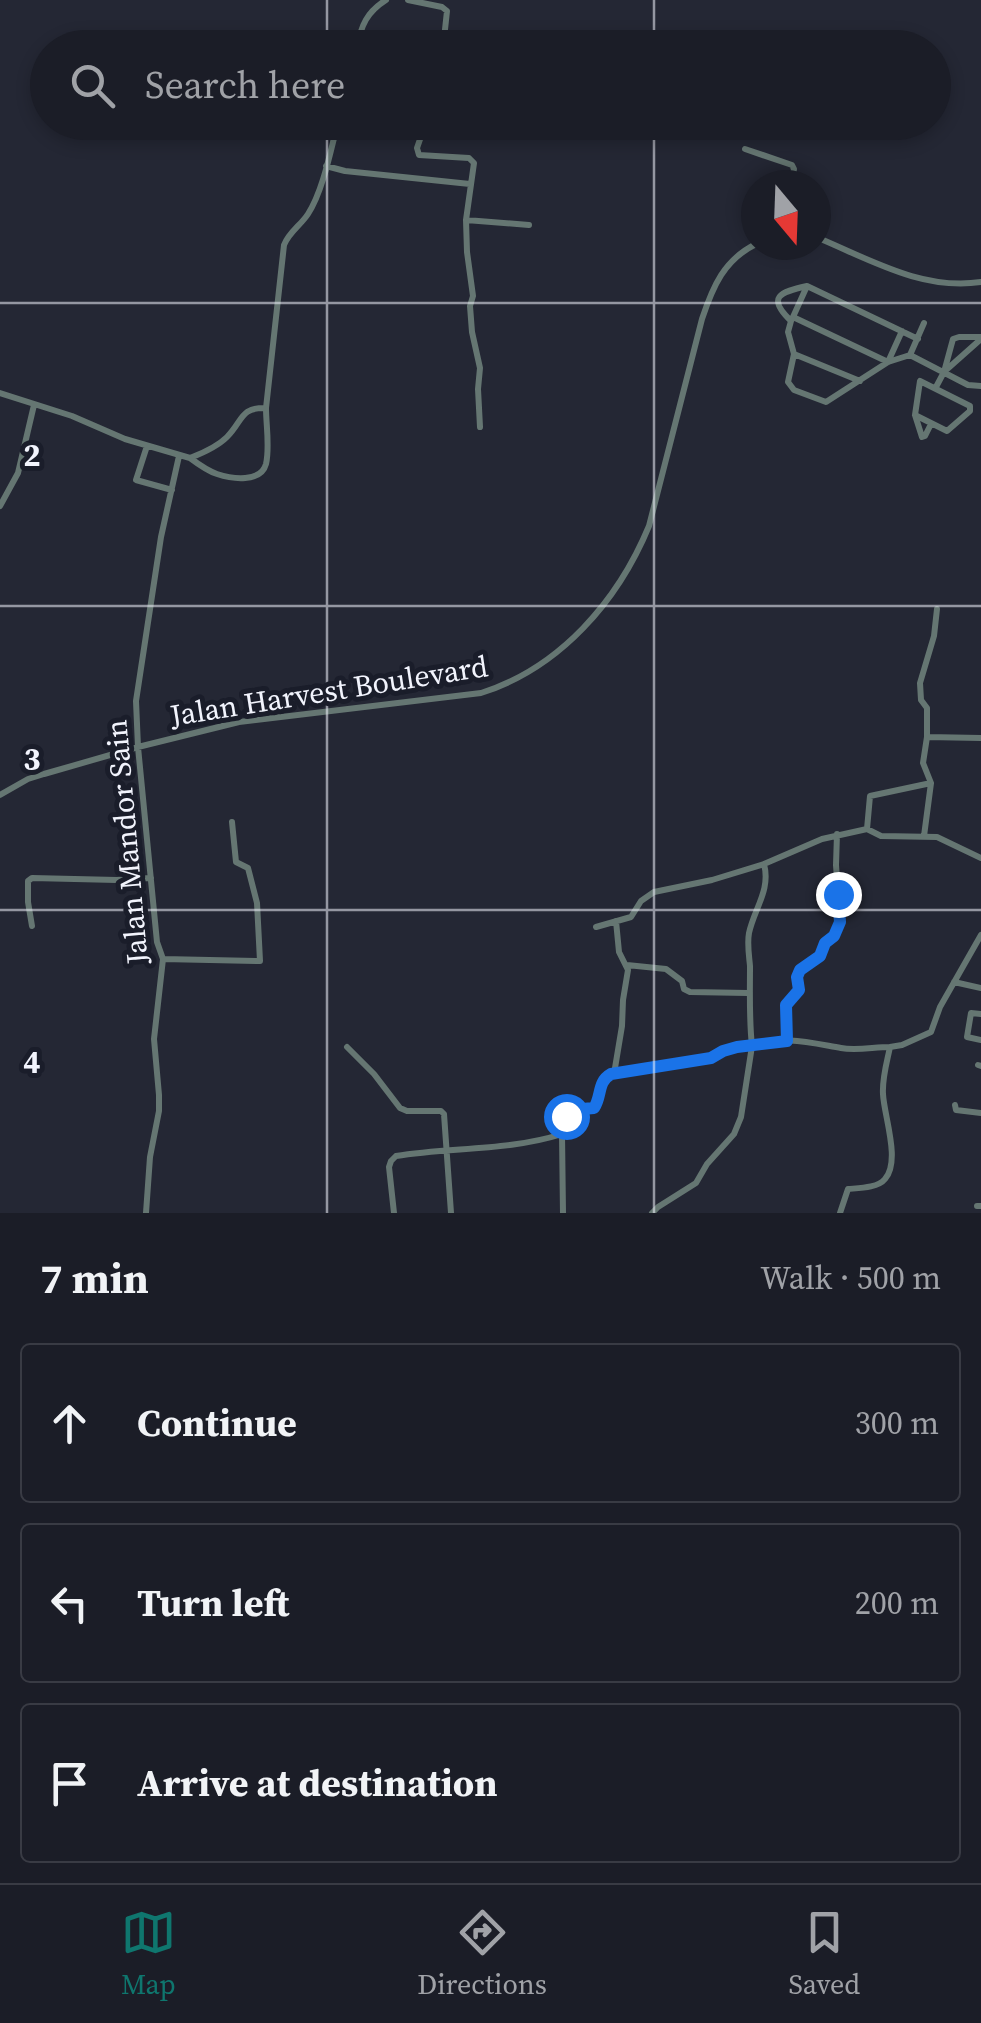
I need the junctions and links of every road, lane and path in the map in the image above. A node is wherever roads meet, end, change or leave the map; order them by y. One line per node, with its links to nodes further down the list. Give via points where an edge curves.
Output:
1 (386, 0): 3 (street)
2 (408, 0): 4 (street, via 442,7)
3 (360, 30)
4 (445, 30)
5 (333, 140): 8 (street)
6 (420, 140): 10 (street, via 422,156 472,160)
7 (745, 149): 9 (street)
8 (326, 166): 10 (street); 30 (street, via 307,216 284,245)
9 (794, 170)
10 (470, 184): 11 (street)
11 (466, 220): 12 (street); 33 (street)
12 (529, 225)
13 (831, 243): 15 (street, via 904,275 936,283)
14 (741, 254): 42 (street, Jalan Harvest Boulevard, via 710,293 639,550 600,610 566,644 531,671 481,693 238,722)
15 (981, 282)
16 (806, 286): 17 (street); 17 (street, via 778,297); 19 (street)
17 (792, 319): 22 (street); 24 (street)
18 (924, 323): 21 (street)
19 (902, 332): 21 (street); 24 (street)
20 (981, 338): 25 (street); 25 (street, via 953,339)
21 (918, 339): 23 (street)
22 (794, 354): 26 (street); 26 (street, via 789,386 822,402)
23 (910, 355): 24 (street); 25 (street)
24 (888, 362): 26 (street)
25 (940, 380): 27 (street); 31 (street, via 920,381); 32 (street, via 971,408 948,431)
26 (860, 381)
27 (981, 386)
28 (0, 392): 29 (street)
29 (34, 405): 34 (street); 38 (street, via 18,473)
30 (266, 408): 36 (street, via 250,410 228,436); 36 (street, via 266,464 260,474 216,474)
31 (915, 415): 32 (street); 32 (street, via 922,437)
32 (931, 424)
33 (480, 427)
34 (147, 446): 35 (street); 37 (street, via 136,480)
35 (178, 456): 36 (street); 37 (street, Jalan Mandor Sain)
36 (190, 458)
37 (172, 490): 42 (street, Jalan Mandor Sain, via 140,668)
38 (0, 506)
39 (937, 609): 40 (street, via 920,683)
40 (927, 737): 41 (street); 43 (street, via 923,763)
41 (981, 738)
42 (138, 747): 44 (street, Jalan Harvest Boulevard, via 44,774); 51 (street, Jalan Mandor Sain)
43 (931, 783): 46 (street, via 869,798); 48 (street)
44 (0, 795)
45 (232, 822): 56 (street, via 236,862 248,868 255,892 260,961)
46 (867, 829): 47 (street); 48 (street, via 881,836)
47 (837, 834): 50 (street); 63 (street, via 840,922 820,956 798,973 799,990 786,1005)
48 (924, 836): 49 (street)
49 (981, 858)
50 (764, 864): 52 (street, via 654,892 640,900 631,918); 60 (street, via 766,889 749,932)
51 (151, 878): 53 (street, via 29,880); 56 (street, Jalan Mandor Sain)
52 (616, 921): 54 (street); 57 (street)
53 (32, 926)
54 (596, 928)
55 (981, 935): 58 (street)
56 (163, 958): 72 (street, Jalan Mandor Sain, via 154,1039 159,1111)
57 (626, 964): 60 (street, via 670,970 687,991); 67 (street)
58 (954, 982): 59 (street); 66 (street, via 932,1032)
59 (981, 988)
60 (748, 993): 64 (street)
61 (981, 1014): 62 (street, via 971,1012 967,1038)
62 (981, 1040)
63 (787, 1041): 64 (street); 66 (street)
64 (752, 1046): 67 (street); 76 (street, via 734,1134 696,1183)
65 (347, 1047): 71 (street, via 400,1108 442,1112)
66 (890, 1047): 77 (street, via 883,1092 888,1176 848,1190)
67 (614, 1074): 70 (street, via 601,1084 594,1108 569,1112)
68 (955, 1105): 69 (street)
69 (981, 1113)
70 (562, 1134): 71 (street); 75 (street)
71 (448, 1152): 73 (street, via 390,1160); 74 (street)
72 (146, 1213)
73 (394, 1213)
74 (451, 1213)
75 (563, 1213)
76 (652, 1213)
77 (840, 1213)

